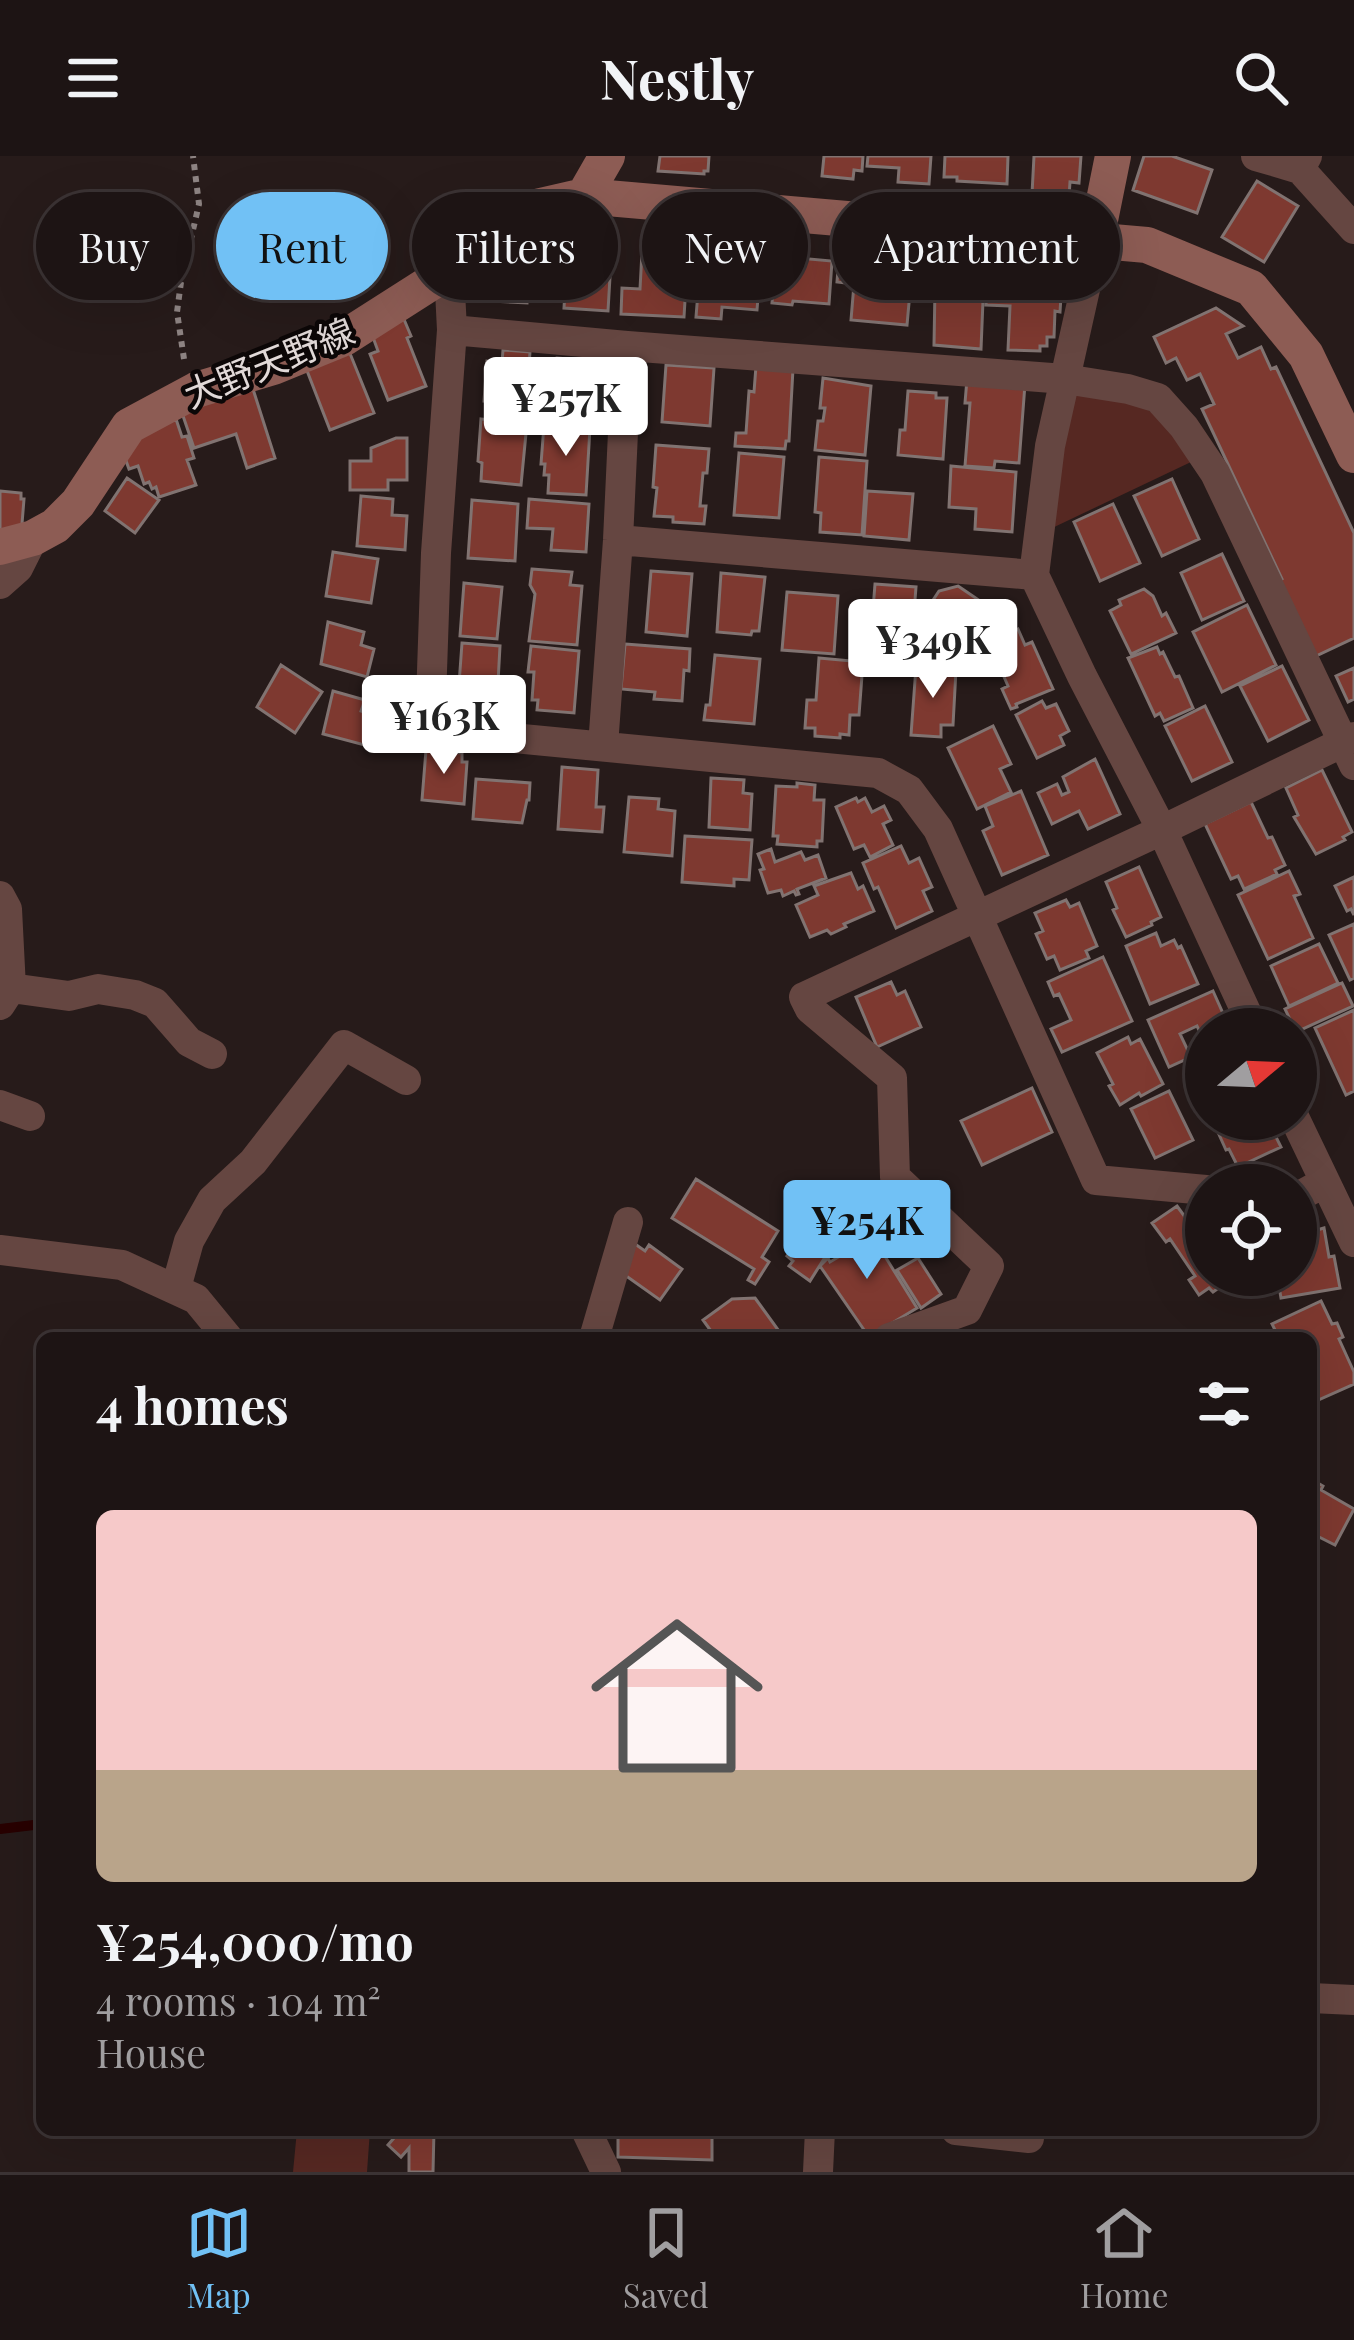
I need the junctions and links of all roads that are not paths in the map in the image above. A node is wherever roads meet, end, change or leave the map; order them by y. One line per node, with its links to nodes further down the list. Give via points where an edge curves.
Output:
1 (607, 156): 5 (street)
2 (1113, 156): 6 (street)
3 (1256, 156): 4 (street)
4 (1304, 162): 9 (street)
5 (586, 192)
6 (1106, 192)
7 (618, 199): 8 (street, 大野天野線)
8 (832, 217)
9 (1354, 229)
10 (1120, 242): 17 (street, 大野天野線, via 1147,244 1251,288 1306,356)
11 (412, 295): 19 (street, 大野天野線, via 344,338 196,390 129,426 78,503 55,526)
12 (450, 300): 14 (street)
13 (1083, 300): 16 (street)
14 (452, 330): 15 (street); 22 (street, via 430,730)
15 (627, 346): 16 (street); 18 (street)
16 (1065, 379): 20 (street); 23 (street, via 1158,398 1184,427 1215,473)
17 (1354, 455)
18 (618, 540): 20 (street); 22 (street)
19 (16, 543): 21 (street, via 18,568)
20 (1034, 575): 24 (street)
21 (0, 584)
22 (603, 746): 26 (street, via 878,773 909,790 938,830)
23 (1350, 748): 24 (street)
24 (1162, 830): 26 (street); 28 (street)
25 (0, 896): 27 (street, via 7,909)
26 (977, 917): 34 (street, via 1096,1180); 41 (street, via 804,997 892,1078 895,1177 989,1265 967,1310)
27 (5, 996): 29 (street, via 98,989 135,995)
28 (1244, 1008)
29 (212, 1054)
30 (406, 1081): 38 (street, via 344,1045 253,1162 212,1199)
31 (1305, 1140): 32 (street)
32 (1324, 1182): 33 (street); 36 (street)
33 (1317, 1186)
34 (1185, 1188)
35 (628, 1222): 40 (street)
36 (1354, 1242)
37 (0, 1250): 38 (street, via 122,1265)
38 (176, 1288): 39 (street)
39 (223, 1332)
40 (595, 1332)
41 (906, 1332)
42 (1317, 1998): 43 (street)
43 (1354, 2000)
44 (589, 2136): 48 (street)
45 (820, 2136): 49 (street)
46 (1011, 2136): 47 (street)
47 (1029, 2138)
48 (606, 2172)
49 (818, 2172)

